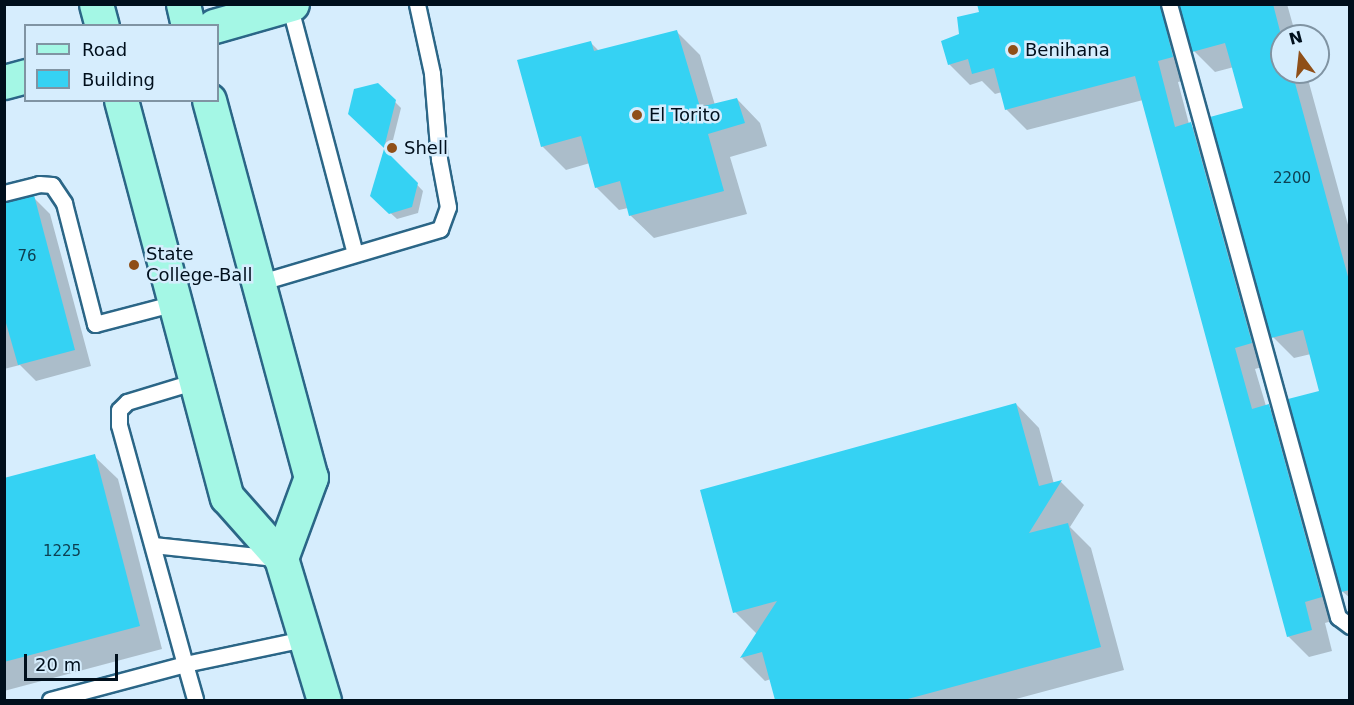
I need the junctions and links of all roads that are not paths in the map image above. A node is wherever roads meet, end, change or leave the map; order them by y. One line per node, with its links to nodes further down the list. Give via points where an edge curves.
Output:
1 (96, 4): 6 (main road)
2 (183, 4): 7 (main road)
3 (417, 4): 14 (lane, via 432,73 439,159 448,207 440,229)
4 (1169, 4): 20 (lane, via 1338,617)
5 (290, 5): 8 (main road); 14 (lane)
6 (101, 24)
7 (188, 24)
8 (219, 25)
9 (24, 77): 10 (main road)
10 (4, 82)
11 (122, 102): 16 (main road)
12 (210, 102): 15 (main road)
13 (4, 193): 16 (lane, via 39,184 52,185 64,203 94,324)
14 (355, 254): 15 (lane)
15 (258, 283): 19 (main road, via 311,477)
16 (175, 303): 17 (main road)
17 (196, 381): 18 (lane, via 127,402 119,410 119,425); 19 (main road, via 226,497)
18 (153, 545): 19 (lane); 22 (lane)
19 (281, 558): 21 (main road)
20 (1350, 626)
21 (304, 639): 22 (lane); 25 (main road)
22 (185, 664): 23 (lane); 24 (lane)
23 (50, 700)
24 (195, 700)
25 (324, 700)

